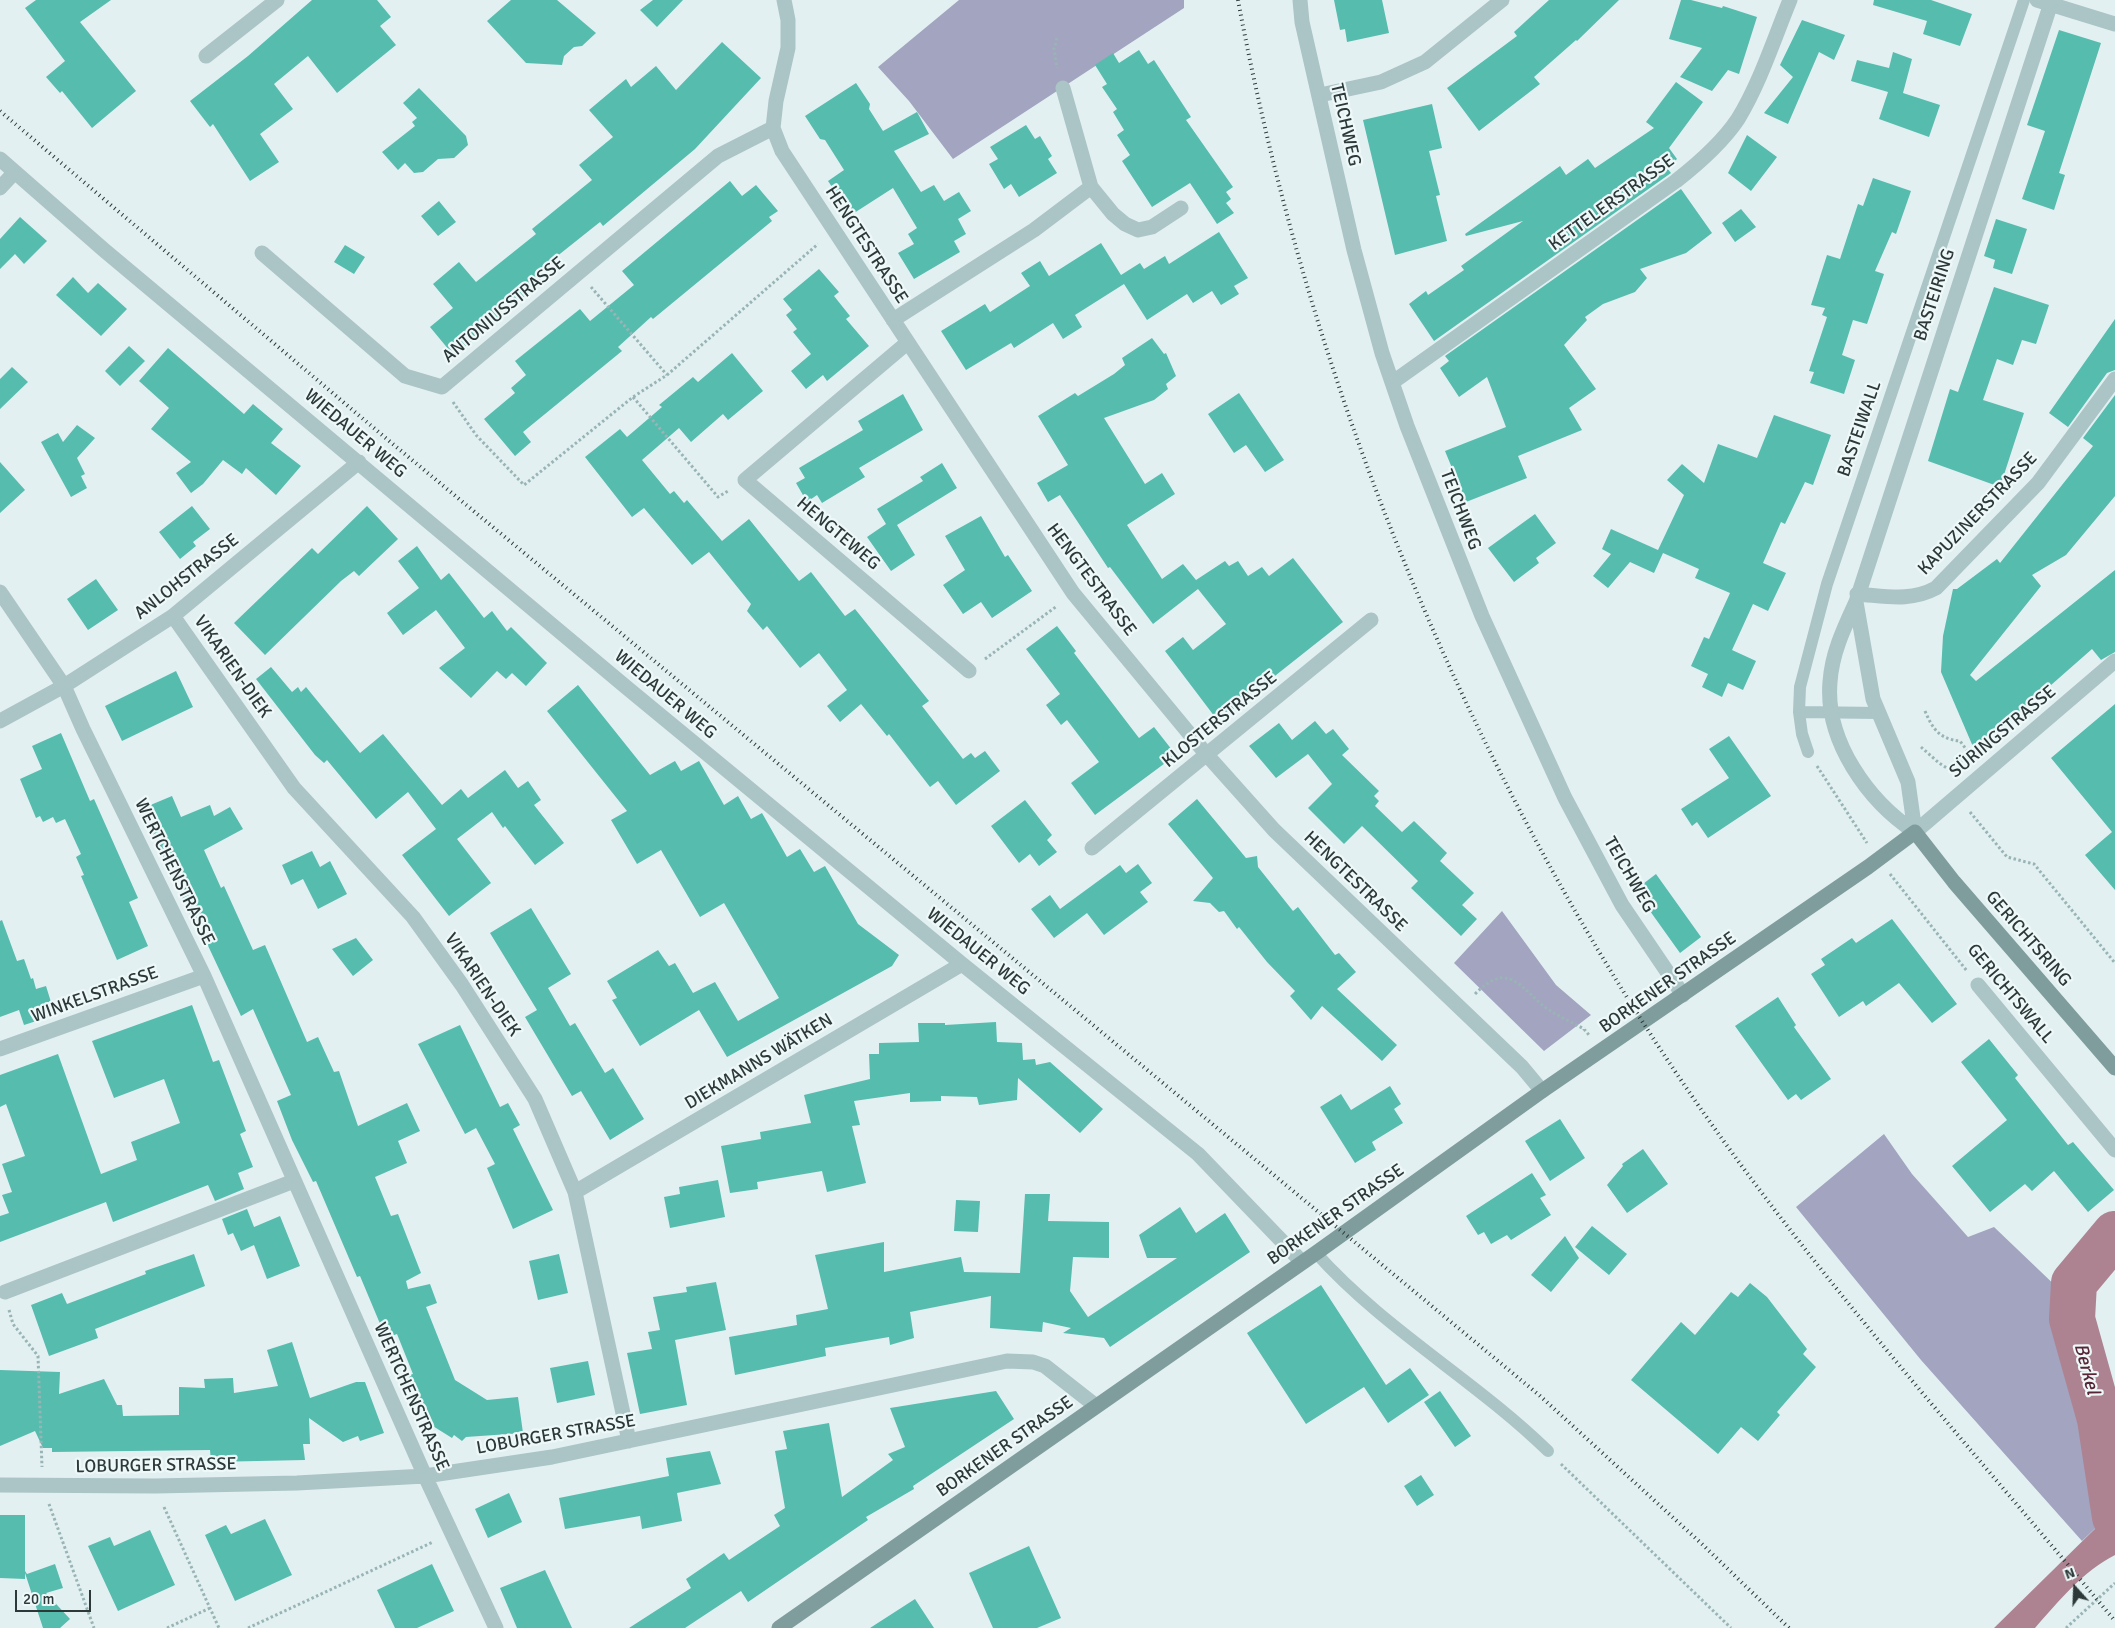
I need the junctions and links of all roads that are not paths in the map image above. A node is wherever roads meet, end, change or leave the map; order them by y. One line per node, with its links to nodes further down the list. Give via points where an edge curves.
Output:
1 (276, 0): 9 (street)
2 (784, 0): 12 (street, HENGTESTRASSE, via 788,48)
3 (1300, 0): 11 (street, TEICHWEG)
4 (1502, 0): 11 (street, via 1425,62 1381,82)
5 (1790, 0): 22 (street, KETTELERSTRASSE, via 1749,98 1737,120 1704,159)
6 (2024, 0): 31 (lane, BASTEIWALL, via 1830,575 1800,687)
7 (2046, 1): 8 (street); 25 (street, BASTEIRING)
8 (2115, 24)
9 (206, 56)
10 (1063, 88): 15 (street)
11 (1320, 95): 22 (street, TEICHWEG, via 1354,250)
12 (773, 128): 18 (street, ANTONIUSSTRASSE, via 718,156 442,387 405,376); 19 (street, HENGTESTRASSE, via 782,151)
13 (0, 159): 14 (street, WIEDAUER WEG)
14 (14, 173): 16 (street); 23 (street, WIEDAUER WEG)
15 (1091, 187): 17 (street, via 1113,214 1138,230 1152,227); 19 (street, via 1034,230)
16 (0, 188)
17 (1181, 208)
18 (262, 253)
19 (893, 320): 20 (street, HENGTESTRASSE)
20 (907, 343): 29 (street, HENGTEWEG, via 746,480); 36 (street, HENGTESTRASSE, via 1073,593)
21 (2115, 378): 25 (street, KAPUZINERSTRASSE, via 2038,483 1936,588 1922,596)
22 (1393, 382): 42 (street, TEICHWEG, via 1407,426 1482,616 1565,798 1622,905)
23 (359, 462): 26 (street, ANLOHSTRASSE); 39 (street, WIEDAUER WEG)
24 (0, 592): 30 (street, WERTCHENSTRASSE)
25 (1856, 598): 32 (street, BASTEIRING, via 1836,649 1830,683); 33 (street, BASTEIRING, via 1873,699)
26 (174, 616): 30 (street, ANLOHSTRASSE); 48 (street, VIKARIEN-DIEK, via 294,788 413,917 462,985 535,1099)
27 (1371, 620): 36 (street, KLOSTERSTRASSE)
28 (2115, 661): 37 (street, SÜRINGSTRASSE)
29 (969, 671)
30 (64, 686): 34 (street, ANLOHSTRASSE); 40 (street, WERTCHENSTRASSE)
31 (1799, 712): 32 (lane); 35 (lane, BASTEIWALL)
32 (1832, 712): 33 (lane); 37 (street, BASTEIRING, via 1835,729 1865,786 1896,819)
33 (1879, 713): 37 (street, BASTEIRING, via 1908,782)
34 (0, 721)
35 (1808, 752)
36 (1207, 755): 38 (street, KLOSTERSTRASSE); 45 (street, HENGTESTRASSE, via 1274,830 1462,1008)
37 (1915, 832): 42 (street, BORKENER STRASSE); 44 (street, GERICHTSRING, via 1954,882)
38 (1092, 848)
39 (962, 964): 48 (street, DIEKMANNS WÄTKEN); 50 (street, WIEDAUER WEG, via 1198,1154)
40 (204, 976): 43 (street, WINKELSTRASSE); 47 (street, WERTCHENSTRASSE)
41 (1978, 985): 46 (street, GERICHTSWALL)
42 (1683, 995): 45 (street, BORKENER STRASSE)
43 (0, 1049)
44 (2115, 1068)
45 (1542, 1091): 49 (street, BORKENER STRASSE)
46 (2115, 1150)
47 (294, 1181): 51 (street); 55 (street, WERTCHENSTRASSE)
48 (575, 1192): 53 (street, VIKARIEN-DIEK)
49 (1316, 1252): 50 (street, BORKENER STRASSE); 54 (lane, via 1338,1278 1368,1305 1463,1378)
50 (1302, 1262): 52 (street, BORKENER STRASSE)
51 (5, 1292)
52 (1096, 1406): 53 (street, LOBURGER STRASSE, via 1045,1366 1034,1362 1007,1361); 58 (street, BORKENER STRASSE)
53 (628, 1442): 55 (street, LOBURGER STRASSE)
54 (1548, 1451)
55 (425, 1476): 56 (street, LOBURGER STRASSE, via 155,1486); 57 (street, WERTCHENSTRASSE)
56 (0, 1485)
57 (496, 1628)
58 (779, 1628)

